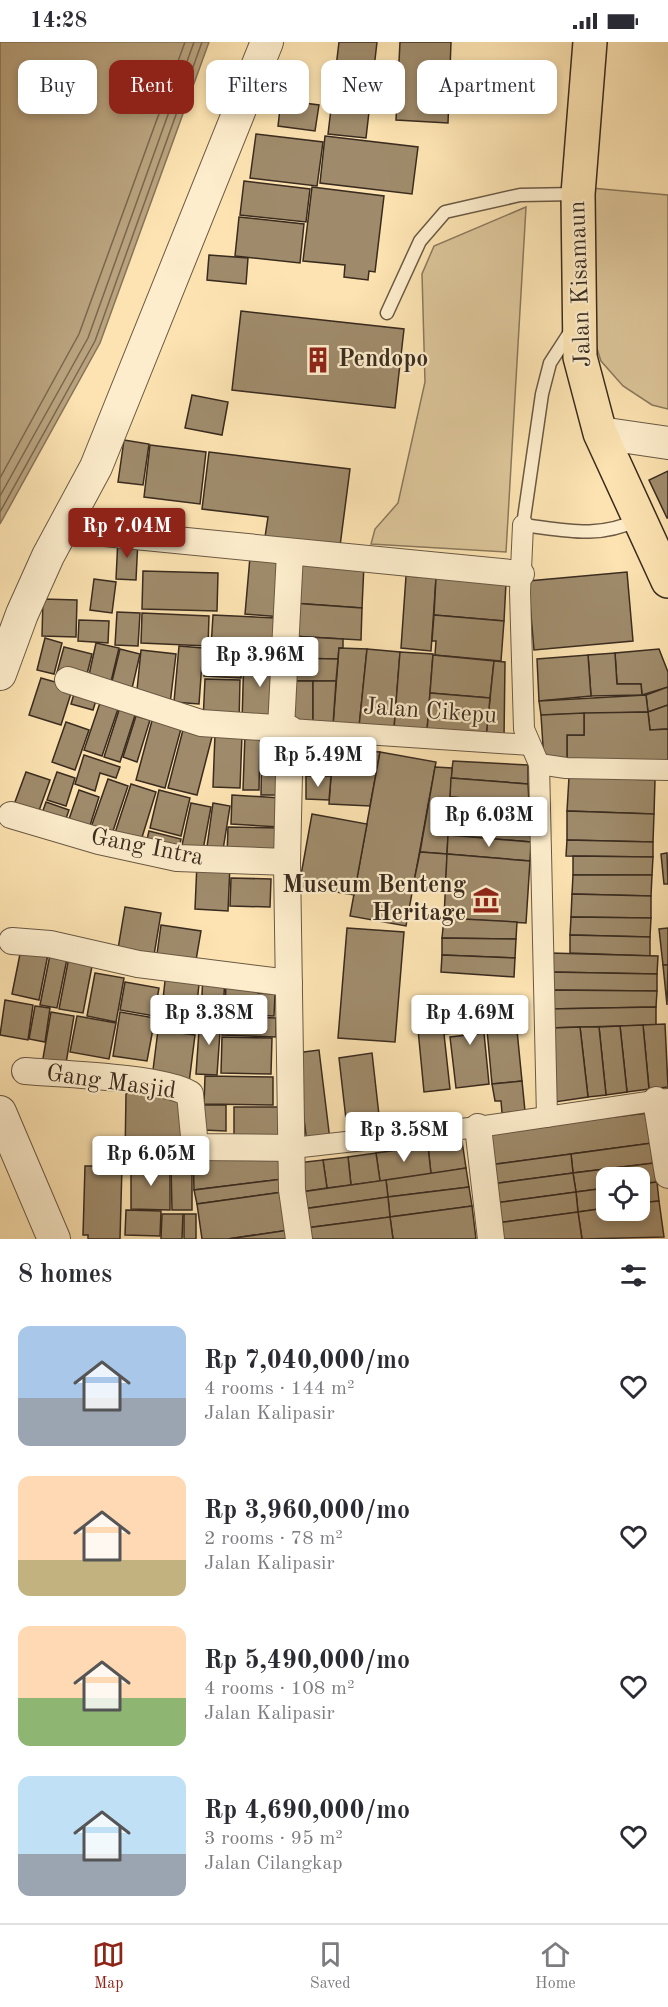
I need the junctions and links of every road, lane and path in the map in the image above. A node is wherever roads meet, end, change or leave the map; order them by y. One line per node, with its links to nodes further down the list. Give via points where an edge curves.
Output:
1 (267, 42): 10 (street, via 96,467)
2 (590, 42): 3 (main road, Jalan Kisamaun)
3 (578, 194): 4 (lane, via 520,195 445,212 420,241); 5 (main road, Jalan Kisamaun)
4 (387, 313)
5 (577, 320): 6 (main road, Jalan Kisamaun, via 586,389); 9 (lane, via 550,363)
6 (600, 432): 7 (street); 8 (main road, Jalan Kisamaun)
7 (668, 443)
8 (639, 519): 9 (lane, via 620,529 592,532); 13 (main road, Jalan Kisamaun)
9 (523, 525): 12 (street)
10 (64, 530): 11 (street); 14 (street, via 22,614)
11 (290, 553): 12 (street); 16 (street)
12 (521, 574): 17 (street, via 524,729)
13 (668, 581)
14 (0, 674)
15 (68, 680): 16 (street, via 201,723)
16 (285, 728): 17 (street, Jalan Cikepu); 21 (street)
17 (530, 745): 18 (street)
18 (540, 764): 19 (street); 27 (street)
19 (668, 770)
20 (11, 815): 21 (street, Gang Intra, via 99,841 177,858)
21 (287, 862): 23 (street)
22 (12, 941): 23 (street, via 50,944 138,964)
23 (289, 983): 29 (street)
24 (25, 1071): 29 (street, Gang Masjid, via 182,1089 190,1094 195,1147)
25 (662, 1100): 27 (street); 30 (street)
26 (0, 1112): 31 (street)
27 (547, 1117): 28 (street)
28 (478, 1127): 29 (street); 33 (street)
29 (293, 1148): 32 (street, via 292,1190)
30 (668, 1175)
31 (54, 1239)
32 (299, 1239)
33 (491, 1239)

